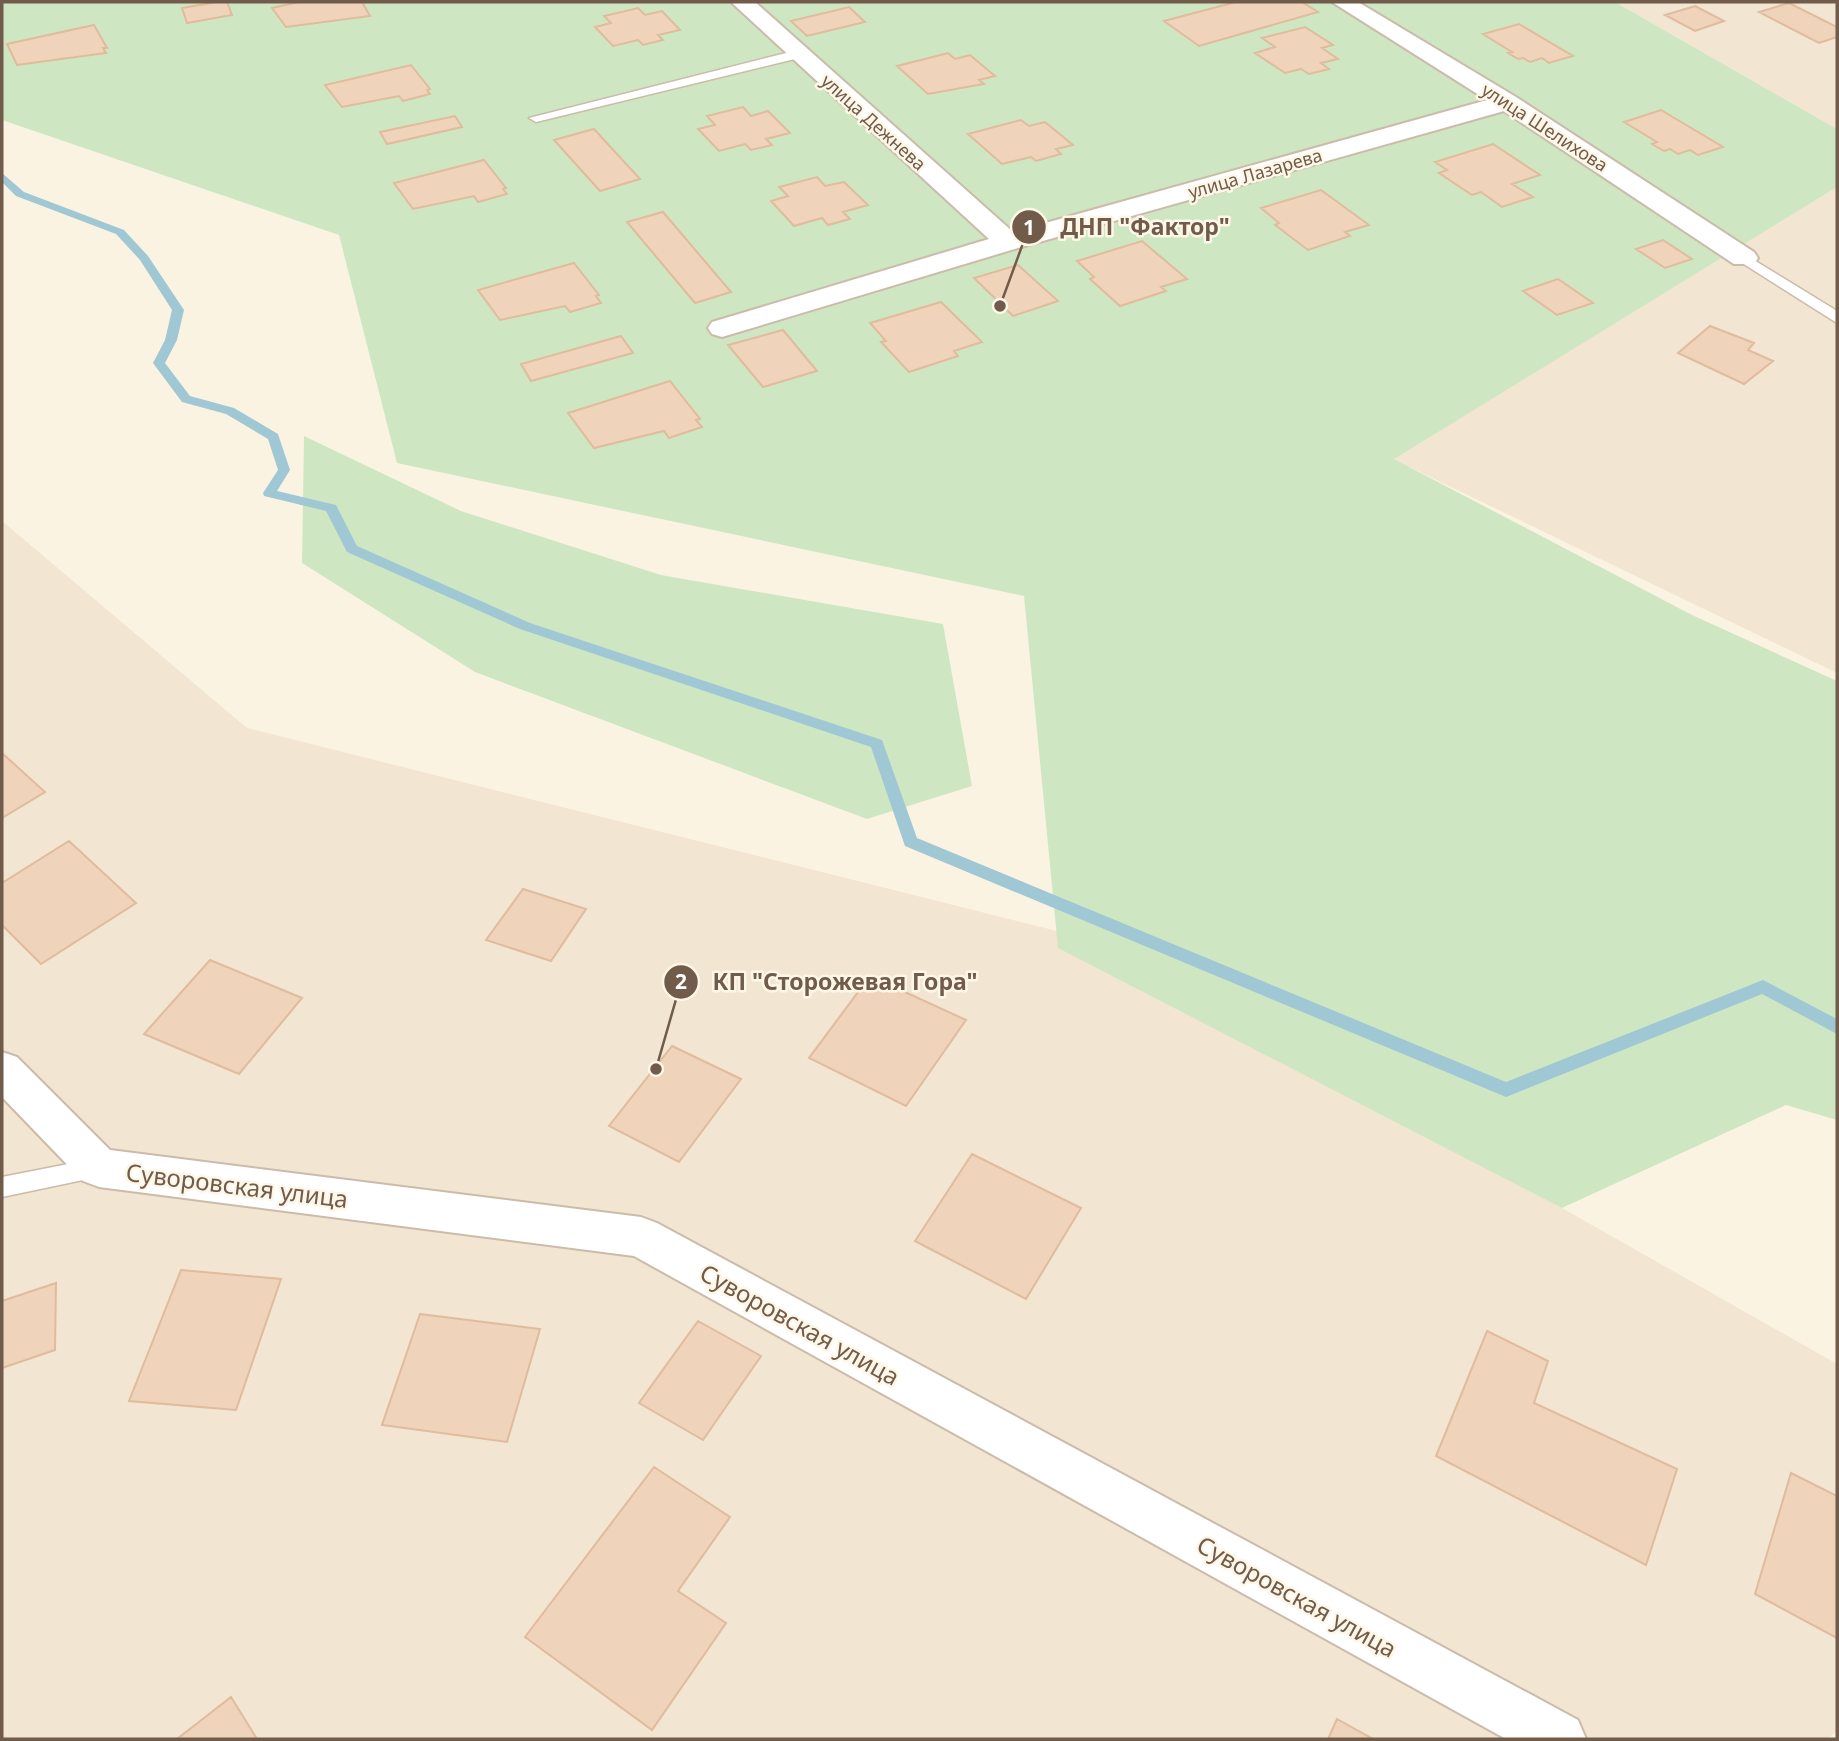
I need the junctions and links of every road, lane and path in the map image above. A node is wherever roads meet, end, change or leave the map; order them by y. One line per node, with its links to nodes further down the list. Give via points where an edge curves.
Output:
1 (742, 2): 3 (street, улица Дежнева)
2 (1343, 2): 4 (street, улица Шелихова)
3 (798, 54): 5 (lane); 6 (street, улица Дежнева)
4 (1507, 102): 6 (street, улица Лазарева); 7 (street, улица Шелихова)
5 (536, 118)
6 (1007, 243): 9 (street, улица Лазарева)
7 (1744, 258): 8 (lane)
8 (1837, 318)
9 (722, 328)
10 (2, 1069): 11 (street, Суворовская улица)
11 (99, 1168): 12 (lane); 13 (street, Суворовская улица, via 641,1237)
12 (2, 1187)
13 (1559, 1739)

